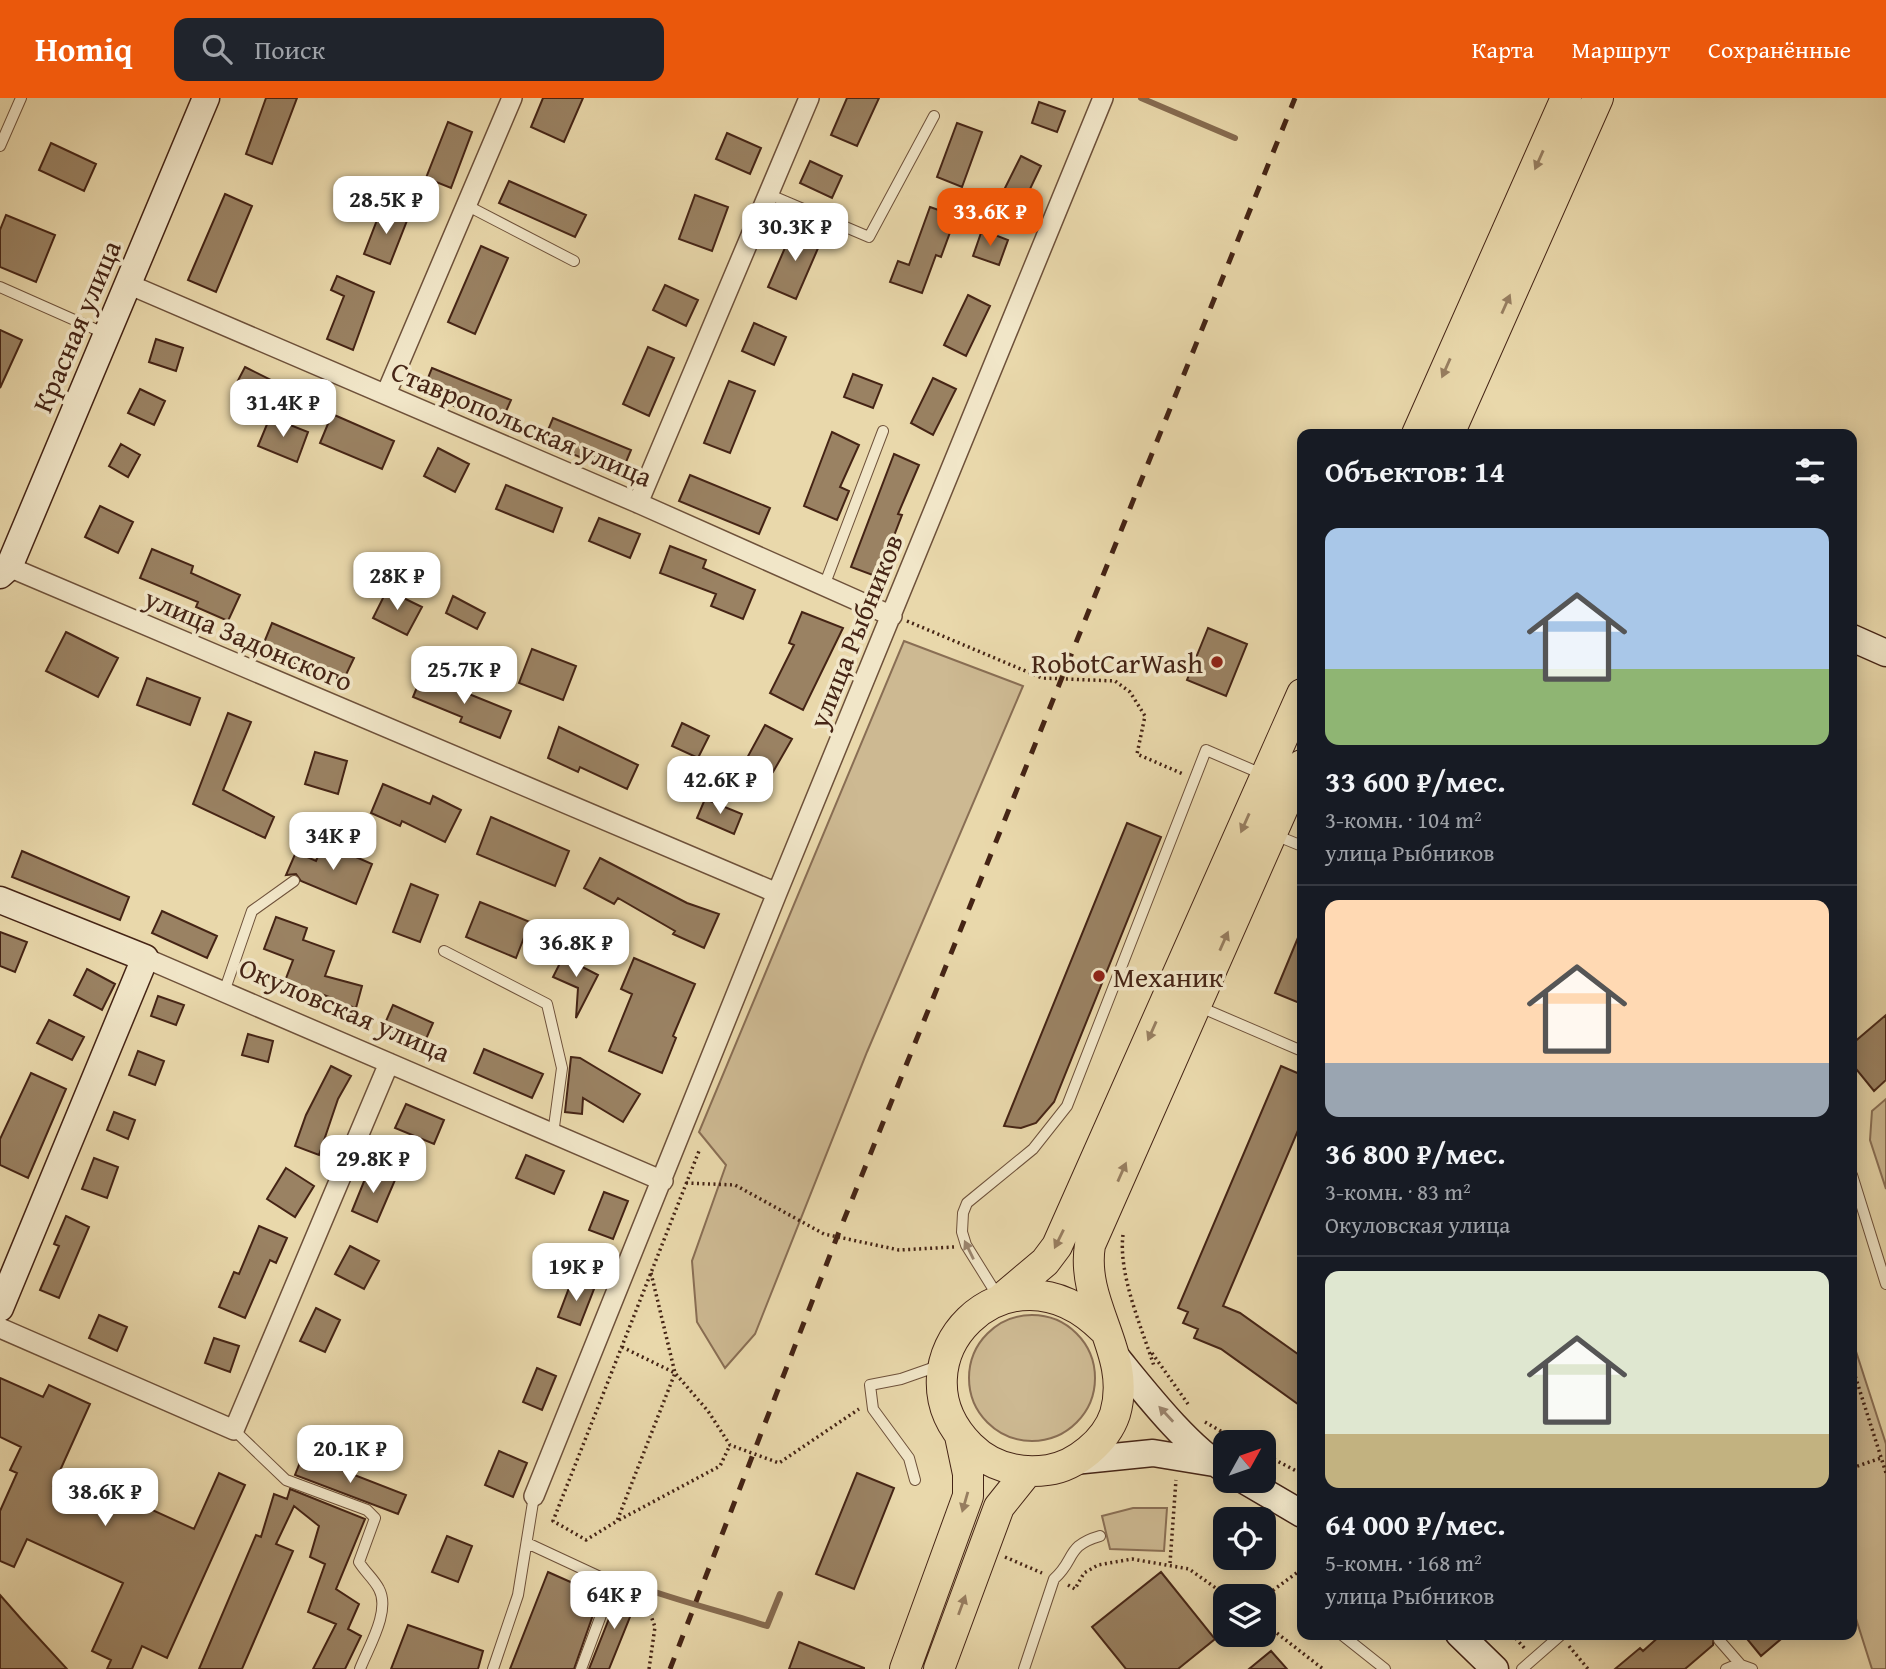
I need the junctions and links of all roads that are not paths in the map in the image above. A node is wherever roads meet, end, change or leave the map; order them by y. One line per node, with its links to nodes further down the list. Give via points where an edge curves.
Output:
1 (21, 98): 9 (lane)
2 (206, 98): 13 (street, Красная улица)
3 (512, 98): 11 (street)
4 (809, 98): 10 (street)
5 (1103, 98): 23 (street, улица Рыбников)
6 (1566, 98): 17 (main road, one-way to 17)
7 (1598, 98): 18 (main road, one-way to 7)
8 (934, 116): 10 (lane, via 869,237)
9 (0, 146)
10 (767, 194): 20 (street)
11 (466, 205): 12 (lane); 16 (street)
12 (574, 261)
13 (128, 284): 15 (street, Красная улица); 16 (street, Ставропольская улица)
14 (0, 287): 15 (lane)
15 (107, 335): 21 (street, Красная улица)
16 (386, 394): 20 (street, Ставропольская улица)
17 (1419, 429)
18 (1451, 429)
19 (883, 431): 22 (lane)
20 (638, 503): 22 (street, Ставропольская улица)
21 (5, 571): 32 (street, улица Задонского)
22 (824, 586): 23 (street, Ставропольская улица)
23 (892, 616): 32 (street, улица Рыбников)
24 (1857, 640): 25 (street)
25 (1886, 653)
26 (1297, 705): 27 (main road)
27 (1266, 776): 44 (main road, one-way to 44, via 1057,1246 1045,1262); 44 (lane, one-way to 27, via 966,1245 962,1233 967,1203 1033,1149 1067,1106 1206,750)
28 (1297, 776): 29 (main road)
29 (1272, 833): 30 (lane); 37 (main road, one-way to 29)
30 (1297, 844)
31 (294, 881): 36 (lane, via 251,911)
32 (777, 893): 41 (street, улица Рыбников)
33 (0, 900): 35 (street, Окуловская улица)
34 (444, 951): 40 (lane, via 547,1004 562,1068)
35 (145, 958): 36 (street, Окуловская улица); 45 (street)
36 (224, 992): 39 (street, Окуловская улица)
37 (1195, 1005): 38 (lane); 47 (main road, one-way to 37, via 1088,1279 1090,1245)
38 (1297, 1049)
39 (389, 1063): 40 (street, Окуловская улица); 50 (street)
40 (553, 1134): 41 (street, Окуловская улица)
41 (663, 1181): 58 (street, улица Рыбников)
42 (1857, 1191): 43 (lane)
43 (1886, 1284)
44 (1000, 1299): 47 (main road, via 1022,1294 1067,1301); 49 (main road, via 966,1322)
45 (0, 1308)
46 (0, 1328): 50 (street)
47 (1103, 1329): 48 (main road)
48 (1117, 1358): 52 (street, one-way to 48); 53 (main road, via 1121,1388 1114,1417 1098,1442)
49 (944, 1364): 51 (main road, via 945,1403); 56 (lane, via 870,1384 873,1409 909,1458)
50 (234, 1430): 67 (lane, via 286,1480 367,1510 375,1518 359,1562 379,1588 384,1606)
51 (960, 1436): 55 (main road, via 999,1466); 70 (main road, one-way to 70, via 968,1496)
52 (1213, 1459)
53 (1074, 1461): 54 (street, via 1153,1453); 55 (main road)
54 (1213, 1465)
55 (1027, 1472): 71 (main road, one-way to 55, via 999,1507)
56 (915, 1480)
57 (1266, 1493): 59 (street)
58 (534, 1496): 61 (lane)
59 (1297, 1511)
60 (1100, 1536): 72 (lane, via 1072,1550 1064,1570 1054,1579)
61 (527, 1543): 68 (lane, via 519,1595); 69 (lane, via 613,1583)
62 (1349, 1640): 73 (lane)
63 (1465, 1640): 74 (street)
64 (1555, 1640): 75 (lane)
65 (1719, 1640): 66 (lane)
66 (1740, 1664): 76 (lane); 77 (lane)
67 (360, 1669)
68 (493, 1669)
69 (581, 1669)
70 (905, 1669)
71 (939, 1669)
72 (1024, 1669)
73 (1385, 1669)
74 (1495, 1669)
75 (1522, 1669)
76 (1726, 1669)
77 (1752, 1669)

